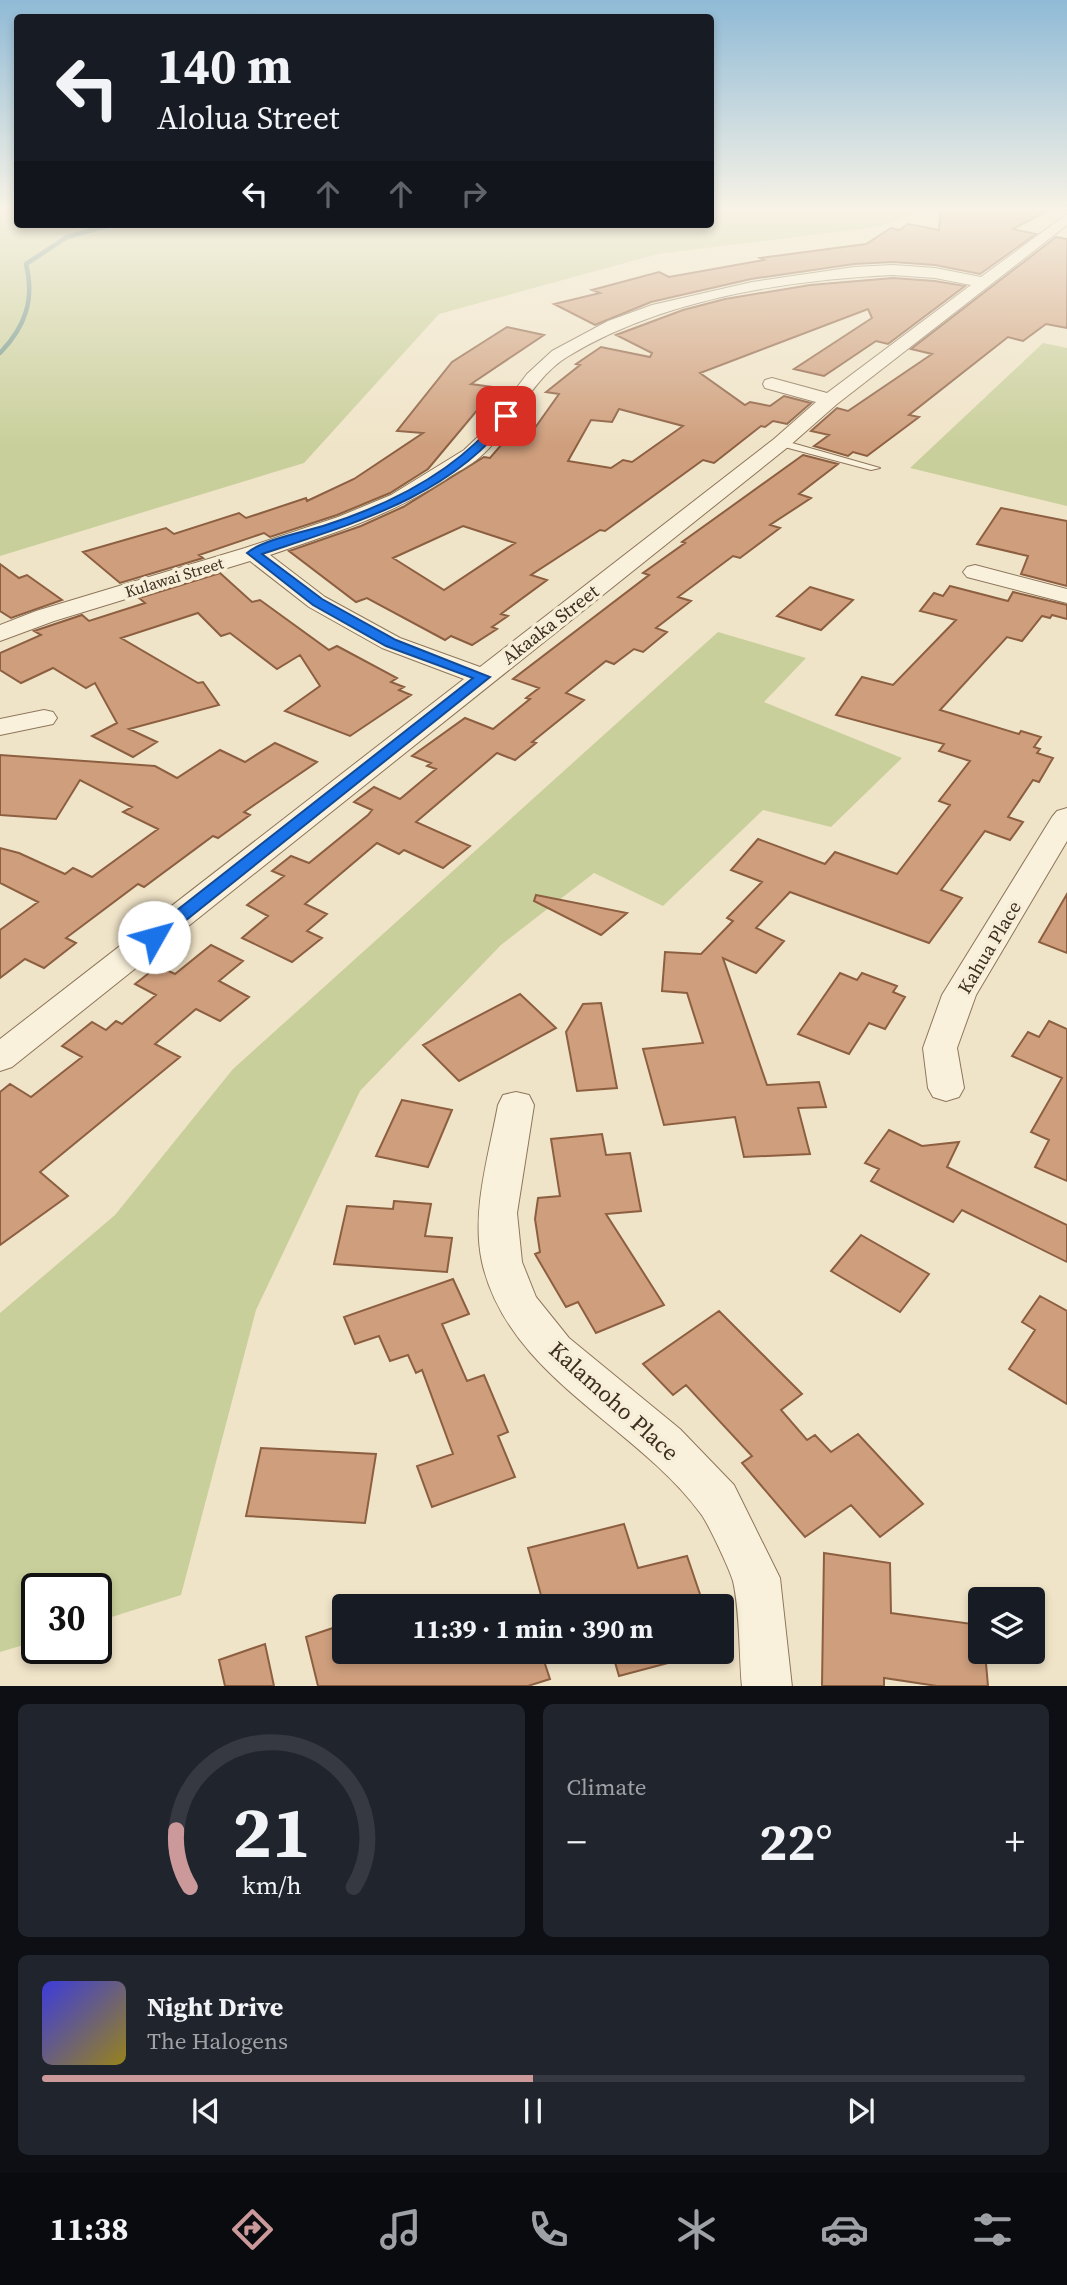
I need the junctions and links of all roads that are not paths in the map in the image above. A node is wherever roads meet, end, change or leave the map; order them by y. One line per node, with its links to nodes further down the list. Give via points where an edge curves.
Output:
1 (749, 288): 7 (street, Kulawai Street, via 658,309 558,355 534,378 492,434 443,474 399,500)
2 (978, 288): 4 (street, Akaaka Street)
3 (772, 384): 4 (street)
4 (830, 400): 5 (street, Akaaka Street)
5 (781, 443): 6 (lane); 11 (street, Akaaka Street)
6 (875, 468)
7 (253, 553): 10 (street, Kulawai Street); 11 (street, via 317,602 391,643)
8 (975, 572): 9 (street)
9 (1067, 596)
10 (0, 634)
11 (483, 677): 15 (street, Akaaka Street)
12 (44, 718): 13 (street)
13 (0, 727)
14 (1067, 817): 16 (street, Kahua Place, via 959,995 940,1048)
15 (0, 1058)
16 (946, 1088)
17 (516, 1105): 18 (street, Kalamoho Place, via 498,1213 502,1262 520,1307 554,1351 664,1443 718,1500 755,1578)
18 (767, 1686)

